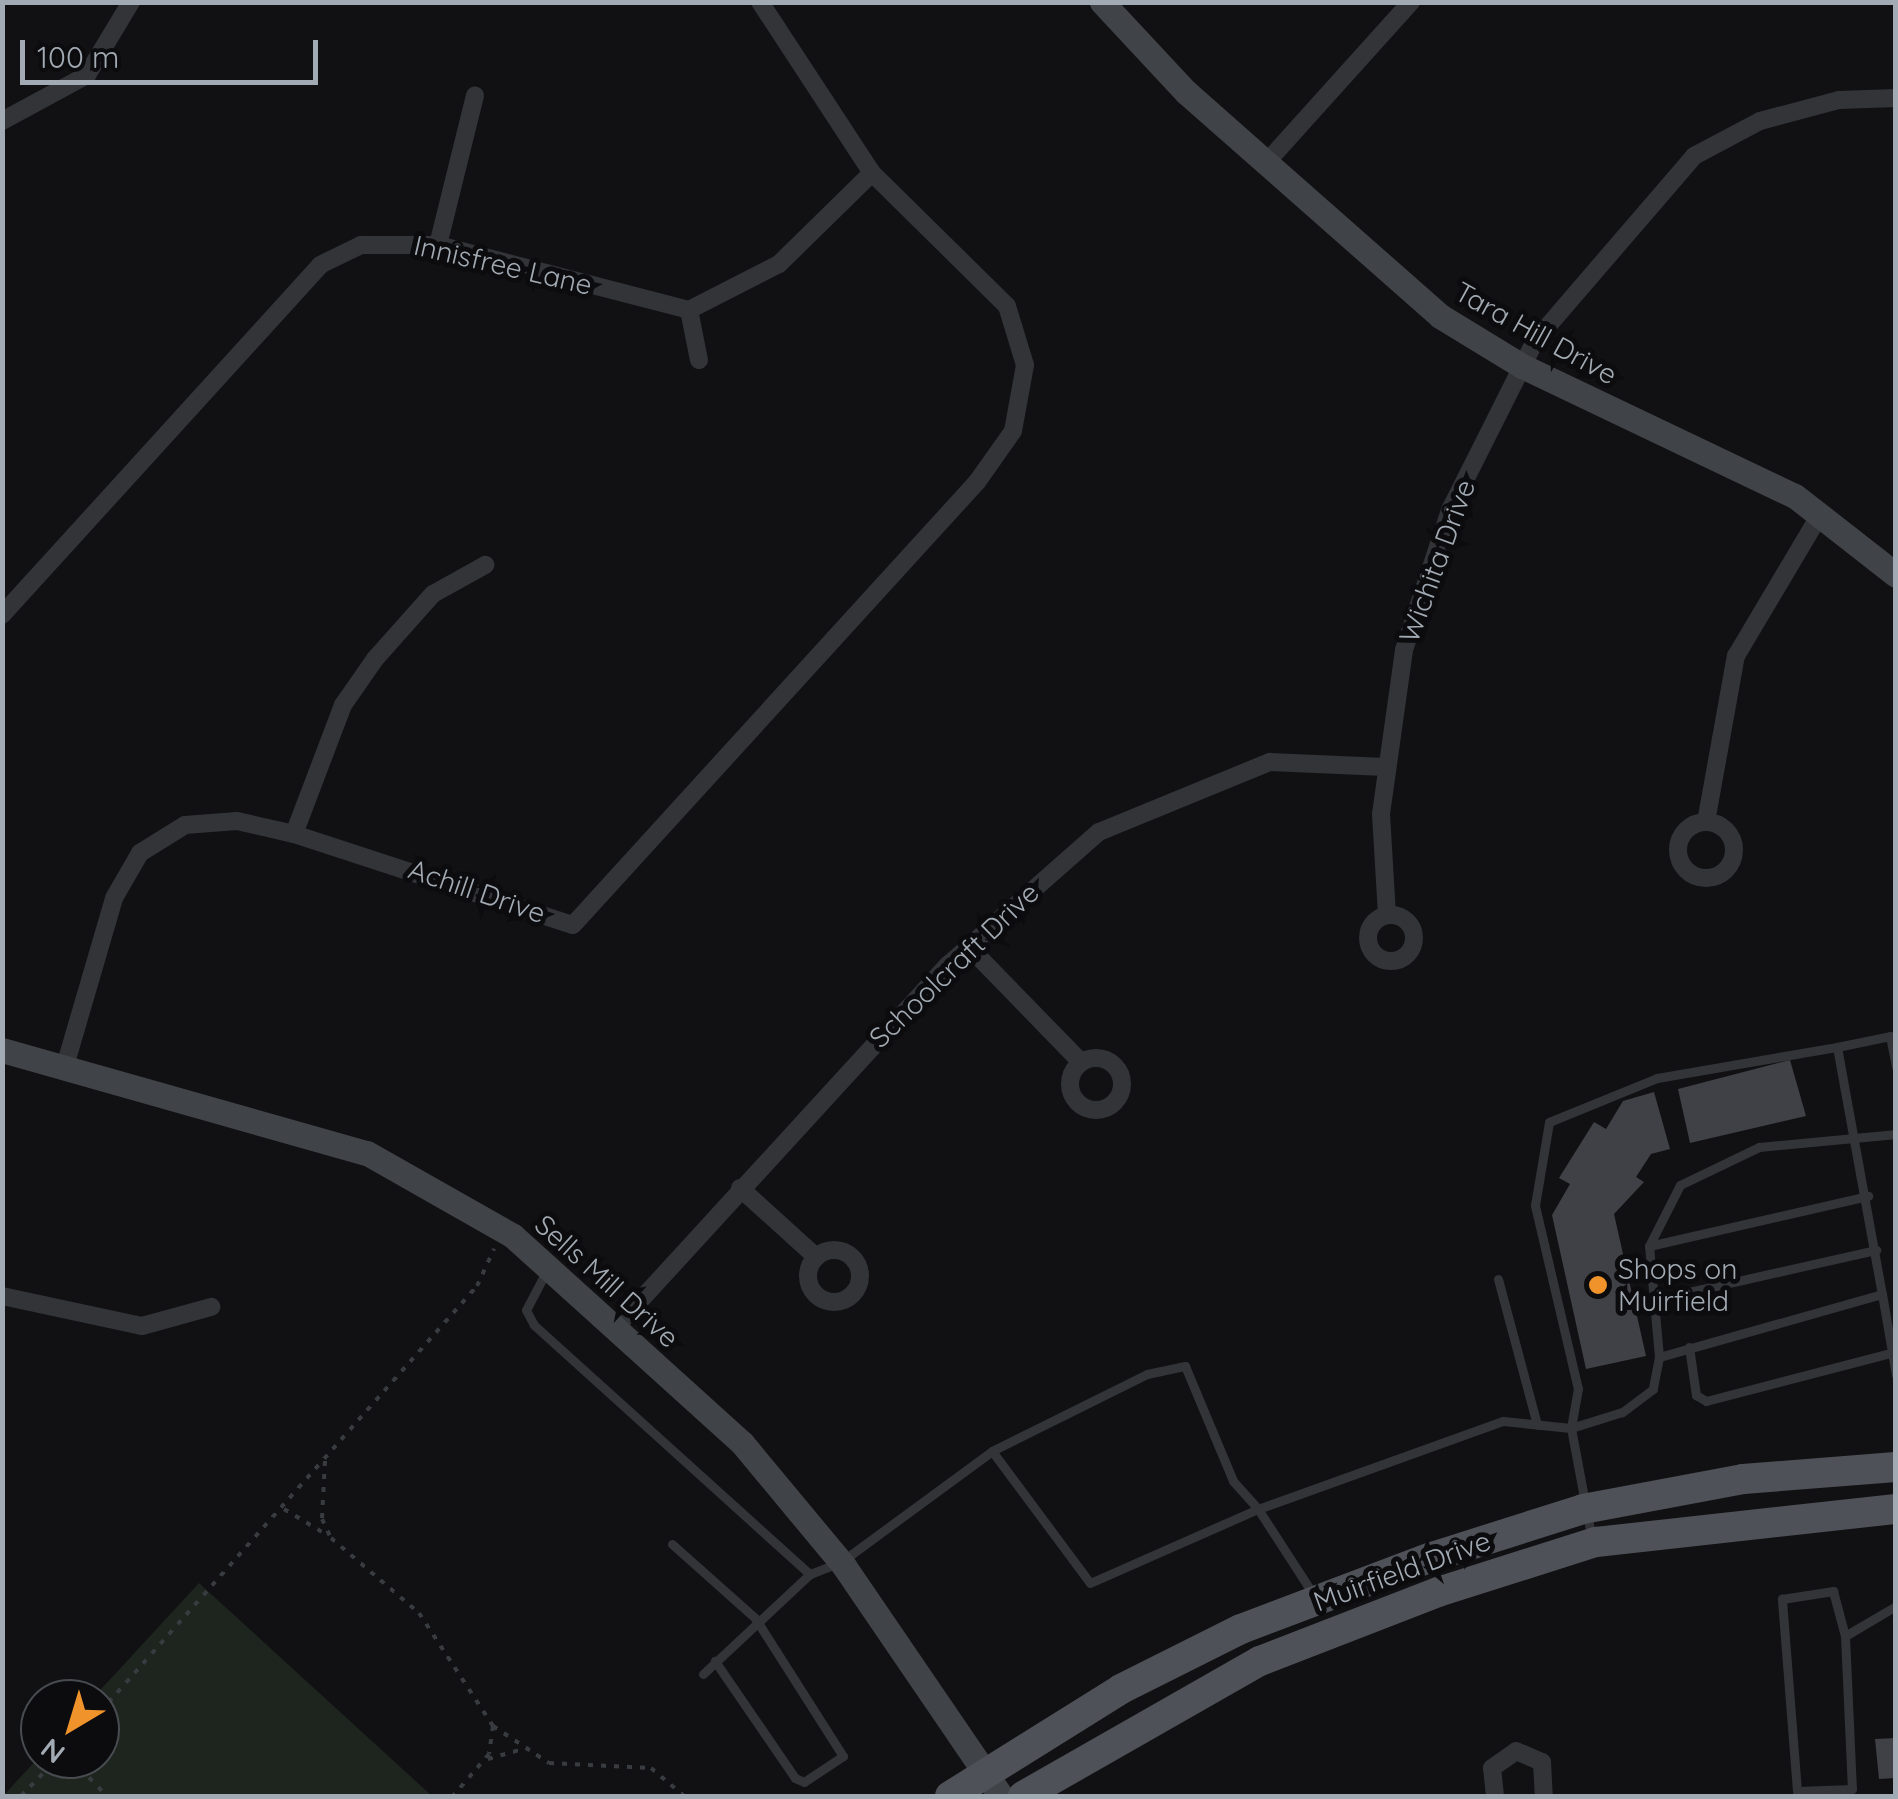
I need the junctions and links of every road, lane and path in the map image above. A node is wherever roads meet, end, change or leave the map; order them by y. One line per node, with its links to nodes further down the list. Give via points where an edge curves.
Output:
1 (131, 2): 7 (street, via 87,75)
2 (760, 2): 9 (street)
3 (1102, 2): 8 (street, Tara Hill Drive)
4 (1410, 2): 8 (street)
5 (475, 95): 10 (street)
6 (1896, 98): 13 (street, Wichita Drive, via 1839,100 1760,121 1694,156 1580,278)
7 (2, 120)
8 (1266, 163): 13 (street, Tara Hill Drive, via 1421,302)
9 (872, 172): 11 (street, via 779,264); 20 (street, Achill Drive, via 1006,306 1025,366 1012,432 573,924)
10 (438, 245): 11 (street, Innisfree Lane); 17 (street, Innisfree Lane, via 362,245 320,265)
11 (688, 310): 12 (street)
12 (699, 360)
13 (1522, 366): 14 (street, Tara Hill Drive); 18 (street, Wichita Drive, via 1450,510 1404,650)
14 (1821, 513): 16 (street, Tara Hill Drive); 19 (street, via 1736,656)
15 (485, 565): 20 (street, via 433,594 375,659 343,705)
16 (1896, 575)
17 (2, 615)
18 (1385, 766): 21 (street, Wichita Drive); 22 (street, Schoolcraft Drive, via 1270,762 1099,832)
19 (1706, 822)
20 (294, 834): 26 (street, Achill Drive, via 237,821 184,825 140,852 114,898)
21 (1387, 914)
22 (968, 946): 25 (street); 30 (street, Schoolcraft Drive)
23 (1837, 1047): 27 (lane, via 1890,1036); 29 (lane); 48 (lane, via 1657,1078 1549,1122 1535,1205 1578,1389)
24 (2, 1050): 26 (street, Sells Mill Drive)
25 (1081, 1062)
26 (65, 1066): 32 (street, Sells Mill Drive, via 367,1152)
27 (1896, 1066)
28 (1896, 1134): 29 (lane)
29 (1859, 1138): 31 (lane); 33 (lane, via 1759,1147 1680,1185)
30 (740, 1188): 35 (street); 42 (street, Schoolcraft Drive)
31 (1868, 1196): 33 (lane); 34 (lane)
32 (495, 1241): 36 (street, Sells Mill Drive); 50 (path, via 477,1286)
33 (1649, 1246): 40 (lane)
34 (1876, 1250): 38 (lane); 40 (lane)
35 (816, 1257)
36 (548, 1267): 42 (street, Sells Mill Drive); 60 (lane, via 526,1310 534,1325)
37 (1498, 1280): 47 (lane)
38 (1882, 1294): 43 (lane); 44 (lane)
39 (2, 1296): 41 (street, via 142,1326)
40 (1649, 1300): 45 (lane)
41 (212, 1307)
42 (615, 1328): 59 (street, Sells Mill Drive, via 742,1443)
43 (1688, 1347): 44 (lane, via 1696,1395 1706,1401); 45 (lane)
44 (1887, 1354): 46 (lane)
45 (1659, 1356): 48 (lane, via 1653,1389 1622,1412)
46 (1896, 1375)
47 (1536, 1425): 48 (lane); 54 (lane, via 1503,1422)
48 (1570, 1428): 55 (lane)
49 (992, 1451): 54 (lane, via 1090,1583); 54 (lane, via 1148,1374 1184,1366 1233,1481); 59 (lane)
50 (326, 1457): 53 (path); 56 (path, via 322,1507)
51 (1896, 1467): 55 (main road, Muirfield Drive, via 1744,1480)
52 (1896, 1508): 57 (main road, Muirfield Drive)
53 (282, 1509): 56 (path); 67 (path)
54 (1258, 1509): 61 (lane)
55 (1582, 1510): 57 (lane); 61 (main road, Muirfield Drive)
56 (331, 1538): 68 (path, via 419,1612)
57 (1592, 1543): 76 (main road, Muirfield Drive, via 1260,1661)
58 (672, 1544): 63 (lane)
59 (841, 1562): 60 (lane); 71 (street, Sells Mill Drive)
60 (810, 1574): 63 (lane)
61 (1317, 1601): 71 (main road, Muirfield Drive, via 1120,1689)
62 (1896, 1606): 64 (lane)
63 (755, 1618): 65 (lane); 65 (lane, via 844,1756 804,1782 795,1778)
64 (1844, 1636): 64 (lane, via 1852,1788 1797,1791 1782,1599 1833,1591)
65 (715, 1661): 66 (lane)
66 (704, 1674)
67 (120, 1690)
68 (494, 1726): 69 (path); 70 (path)
69 (522, 1749): 70 (path); 73 (path, via 579,1768 650,1768)
70 (484, 1761): 72 (path)
71 (984, 1770): 74 (main road, Muirfield Drive); 75 (street, Sells Mill Drive)
72 (453, 1796)
73 (684, 1796)
74 (950, 1796)
75 (1001, 1796)
76 (1023, 1796)
77 (1494, 1796): 78 (street, via 1492,1768 1516,1751 1542,1762)
78 (1544, 1796)

